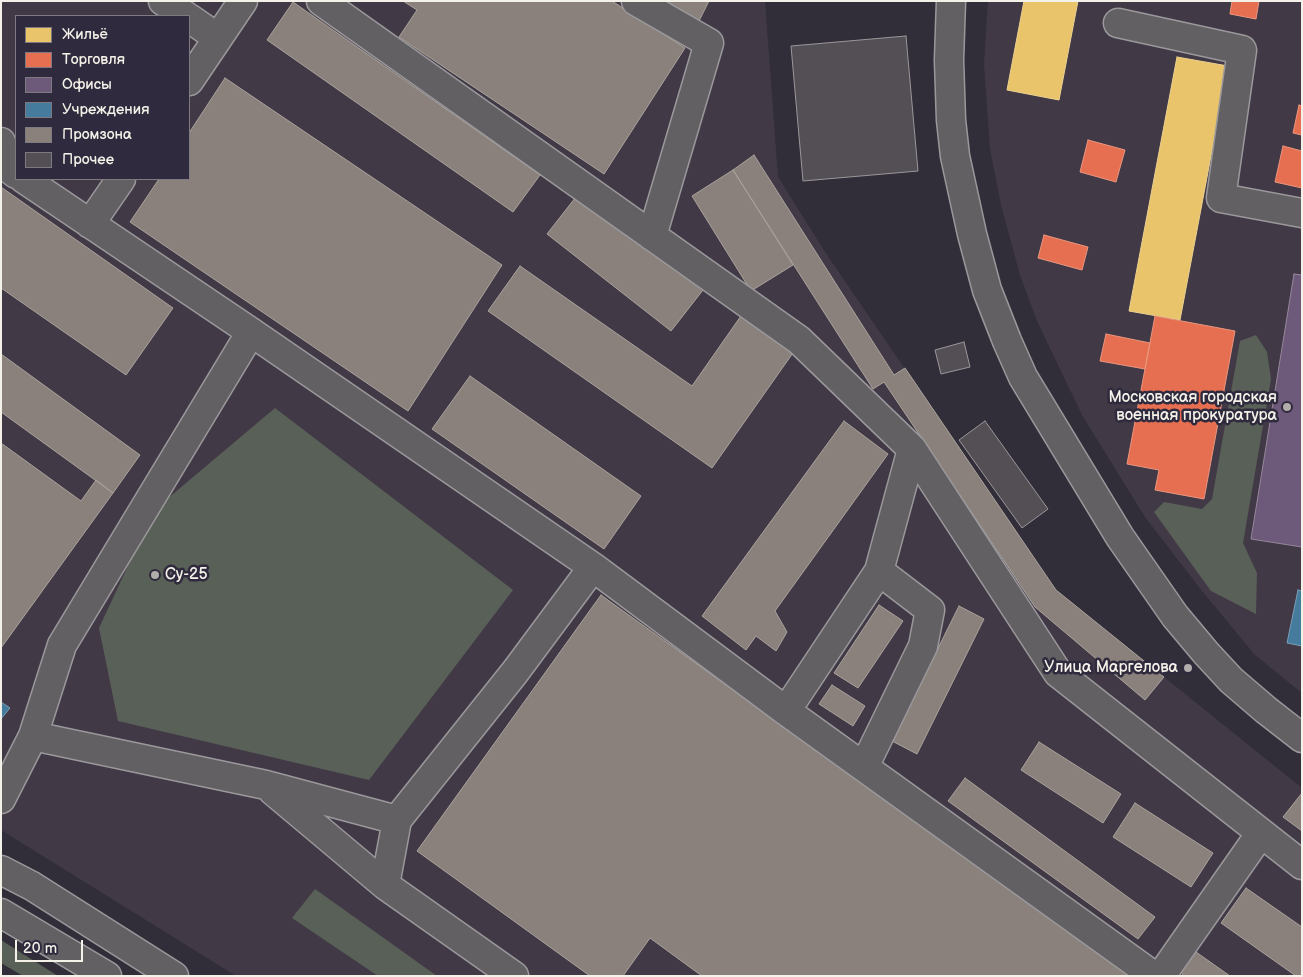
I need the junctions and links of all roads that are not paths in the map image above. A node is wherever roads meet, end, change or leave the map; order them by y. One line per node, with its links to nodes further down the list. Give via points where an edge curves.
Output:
1 (163, 1): 6 (street)
2 (243, 1): 9 (street)
3 (320, 1): 17 (street)
4 (636, 1): 17 (street, via 708,43)
5 (952, 1): 24 (street, via 948,60 955,156 987,290 1023,377 1120,537 1175,616 1231,680)
6 (184, 15)
7 (190, 19): 9 (street)
8 (1118, 23): 15 (street, via 1242,50 1221,198)
9 (218, 38): 10 (street)
10 (190, 80)
11 (1, 142): 12 (street)
12 (15, 173)
13 (25, 180): 16 (street)
14 (120, 180): 16 (street)
15 (1302, 213)
16 (90, 224): 18 (street)
17 (652, 236): 19 (street, via 799,340)
18 (251, 332): 20 (street); 23 (street, via 62,645)
19 (912, 449): 21 (street); 29 (street, via 1058,673)
20 (593, 567): 22 (street); 28 (street)
21 (879, 571): 22 (street); 25 (street, via 930,610 923,646)
22 (786, 711): 25 (street)
23 (33, 736): 26 (street); 27 (street)
24 (1302, 738)
25 (864, 767): 37 (street)
26 (266, 785): 28 (street); 32 (street)
27 (1, 800)
28 (398, 820): 32 (street)
29 (1261, 833): 30 (street); 38 (street)
30 (1302, 865)
31 (1, 870): 35 (street, via 32,886)
32 (385, 885): 36 (street)
33 (1, 913): 34 (street)
34 (107, 976)
35 (174, 976)
36 (514, 976)
37 (1154, 976)
38 (1161, 976)

